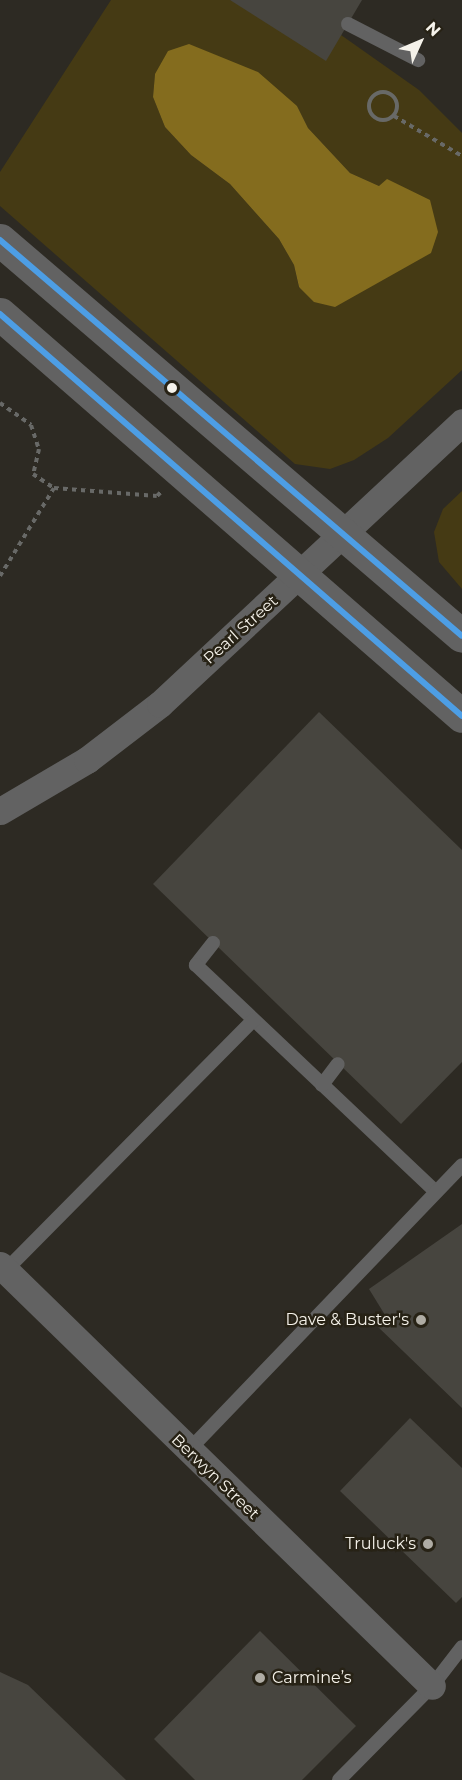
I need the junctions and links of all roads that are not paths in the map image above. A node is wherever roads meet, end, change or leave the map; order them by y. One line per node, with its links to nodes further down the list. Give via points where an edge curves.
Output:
1 (348, 24): 2 (lane)
2 (418, 60)
3 (2, 242): 6 (street)
4 (0, 314): 7 (street)
5 (462, 422): 6 (street, Pearl Street)
6 (345, 534): 7 (street, Pearl Street); 8 (street)
7 (303, 574): 9 (street); 10 (street, Pearl Street, via 160,704 87,760)
8 (462, 636)
9 (462, 716)
10 (0, 811)
11 (213, 943): 12 (lane, via 196,965)
12 (253, 1020): 14 (lane); 17 (lane)
13 (338, 1064): 14 (lane)
14 (322, 1085): 16 (lane)
15 (462, 1165): 16 (lane)
16 (436, 1192): 18 (lane)
17 (2, 1271): 18 (street, Berwyn Street)
18 (188, 1451): 20 (street, Berwyn Street)
19 (462, 1647): 20 (lane)
20 (432, 1686): 21 (lane)
21 (339, 1780)

